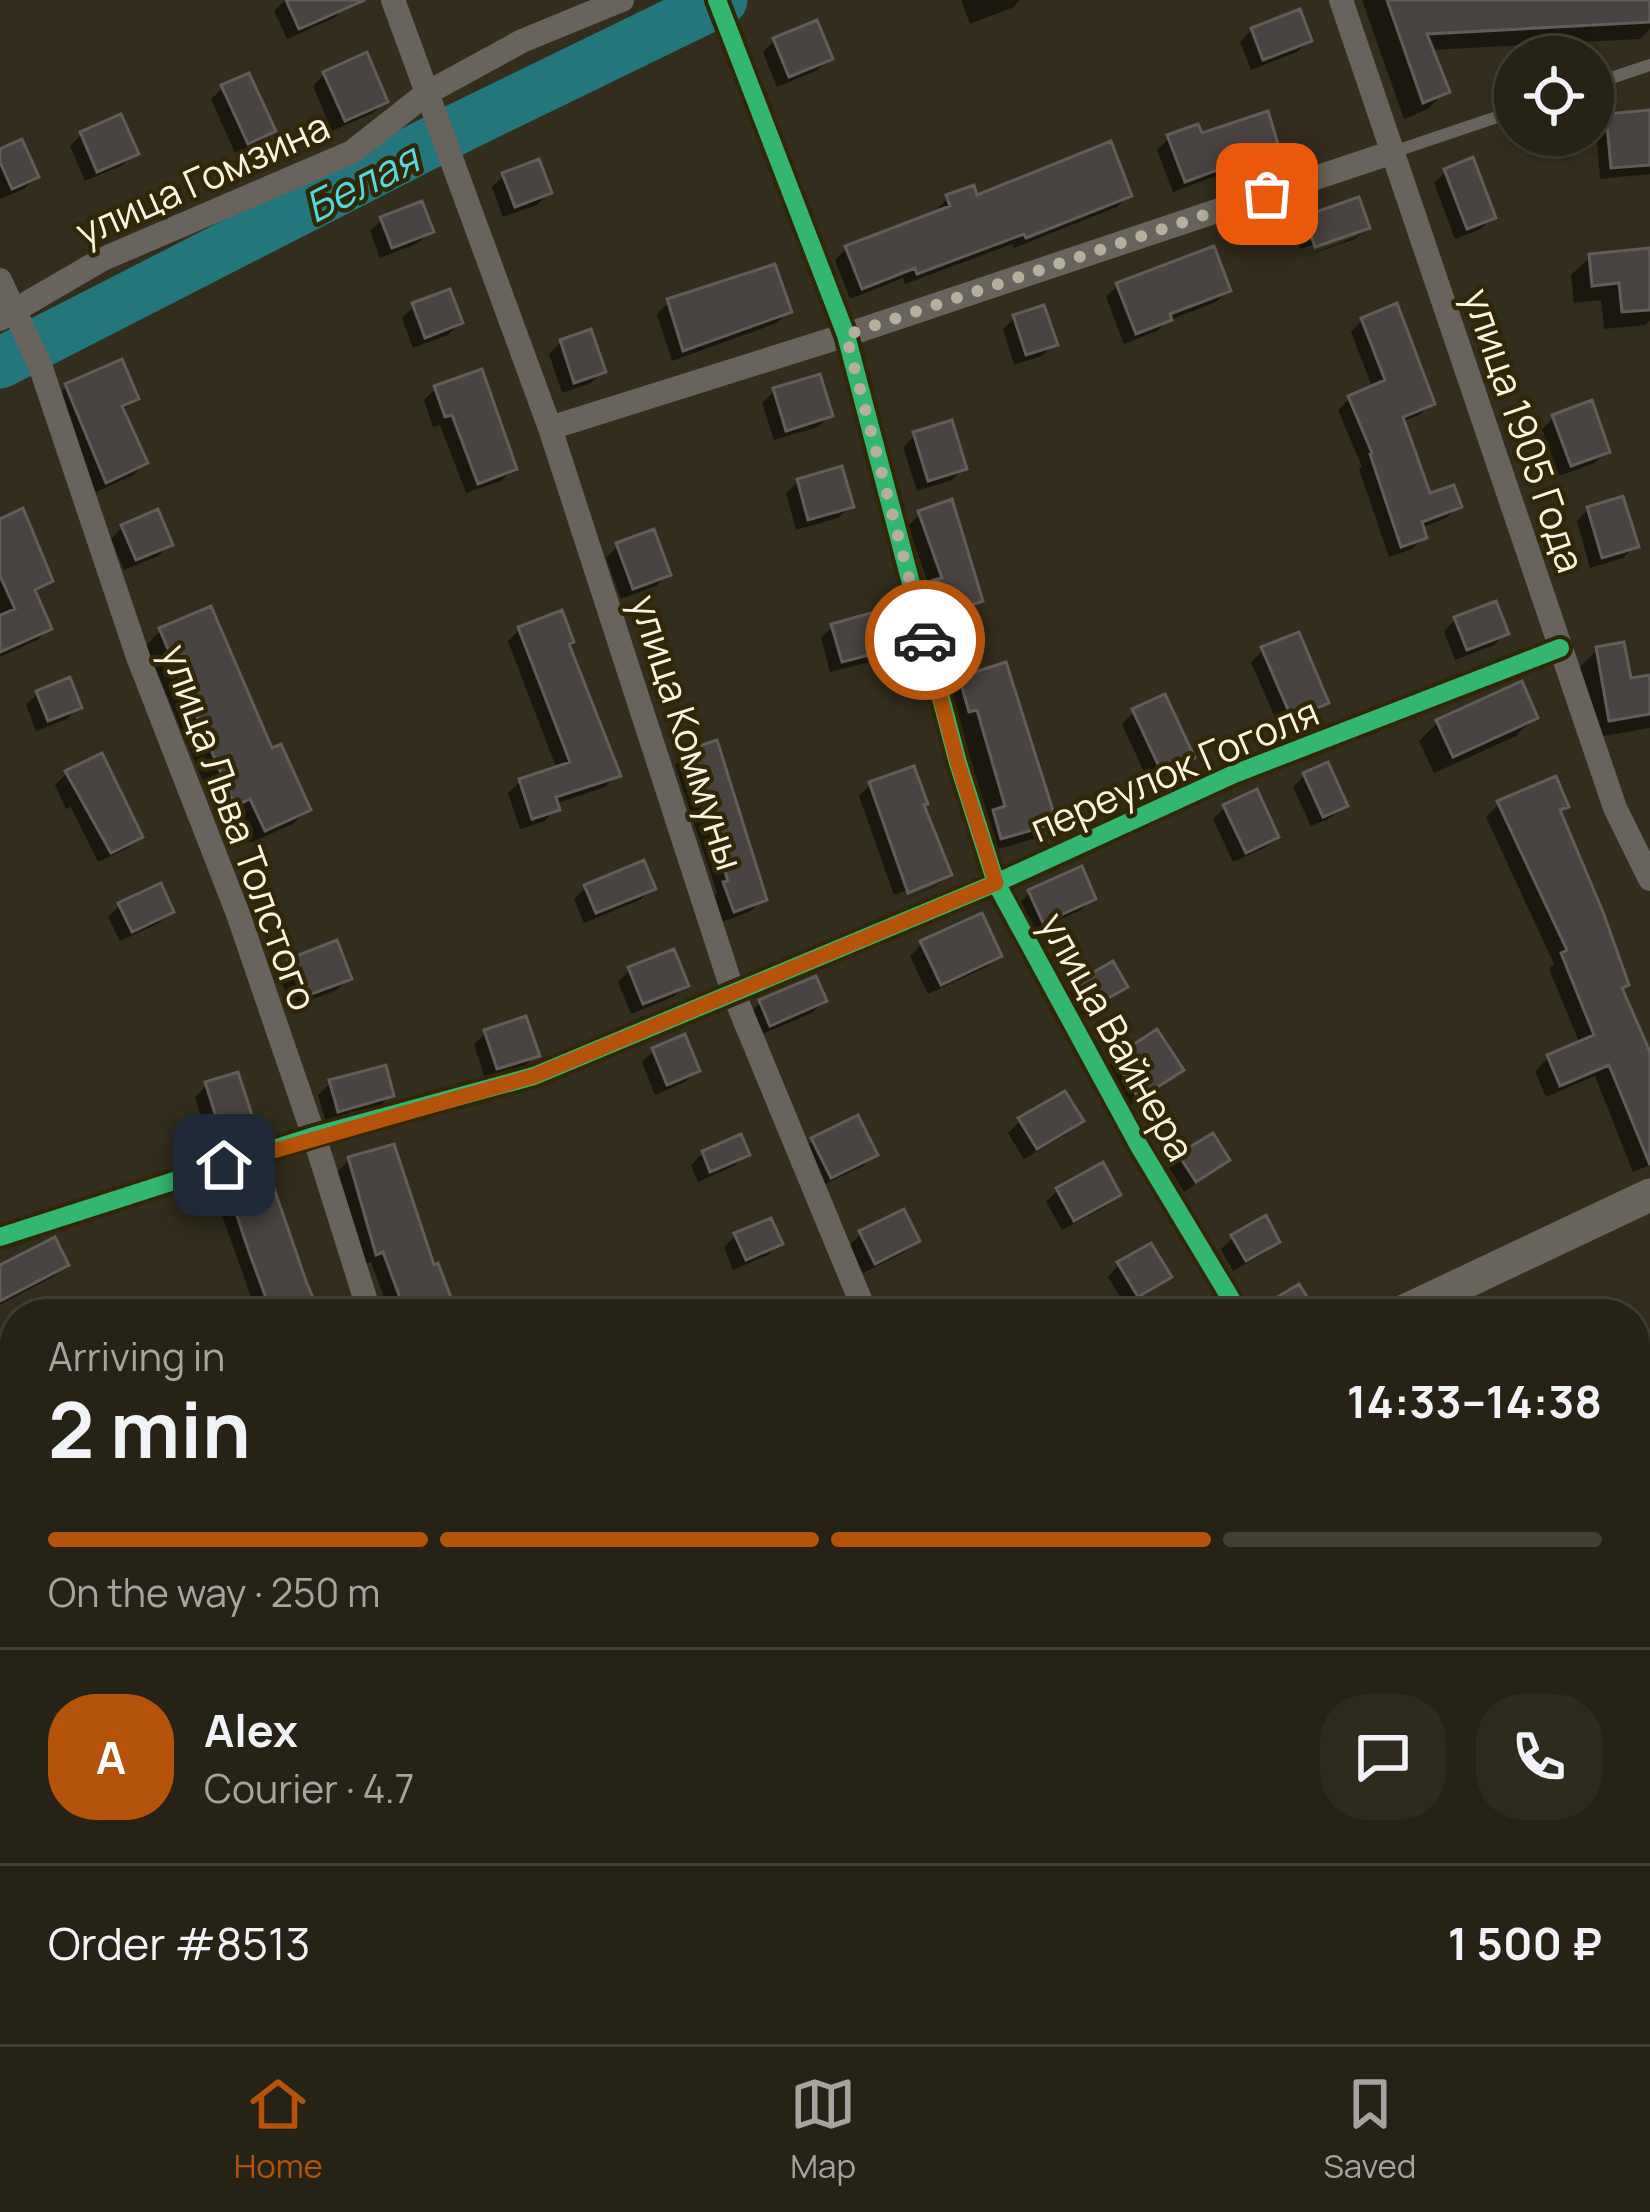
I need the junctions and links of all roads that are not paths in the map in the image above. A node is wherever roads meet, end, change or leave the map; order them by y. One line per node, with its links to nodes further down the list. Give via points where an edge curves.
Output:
1 (393, 0): 7 (street)
2 (622, 0): 7 (street, улица Гомзина, via 522,41)
3 (717, 0): 12 (street, улица Вайнера)
4 (1341, 0): 9 (street, улица 1905 Года)
5 (1650, 65): 6 (lane)
6 (1614, 77)
7 (428, 93): 11 (street, улица Гомзина, via 352,152 104,259); 13 (street, улица Коммуны)
8 (1494, 118): 9 (lane)
9 (1393, 152): 12 (street); 14 (street, улица 1905 Года)
10 (0, 280): 11 (street)
11 (7, 314): 18 (street, улица Льва Толстого, via 40,365)
12 (846, 335): 13 (street); 16 (street, улица Вайнера)
13 (550, 428): 17 (street, улица Коммуны)
14 (1560, 648): 15 (street, улица 1905 Года, via 1615,808); 16 (street, переулок Гоголя, via 1234,774)
15 (1650, 879)
16 (996, 883): 17 (street, переулок Гоголя); 23 (street, улица Вайнера)
17 (734, 992): 18 (street, переулок Гоголя, via 534,1076); 22 (street, улица Коммуны)
18 (314, 1136): 20 (street, переулок Гоголя); 21 (street, улица Льва Толстого)
19 (1650, 1195): 24 (street)
20 (0, 1237)
21 (365, 1299)
22 (860, 1299)
23 (1231, 1299)
24 (1430, 1299)

